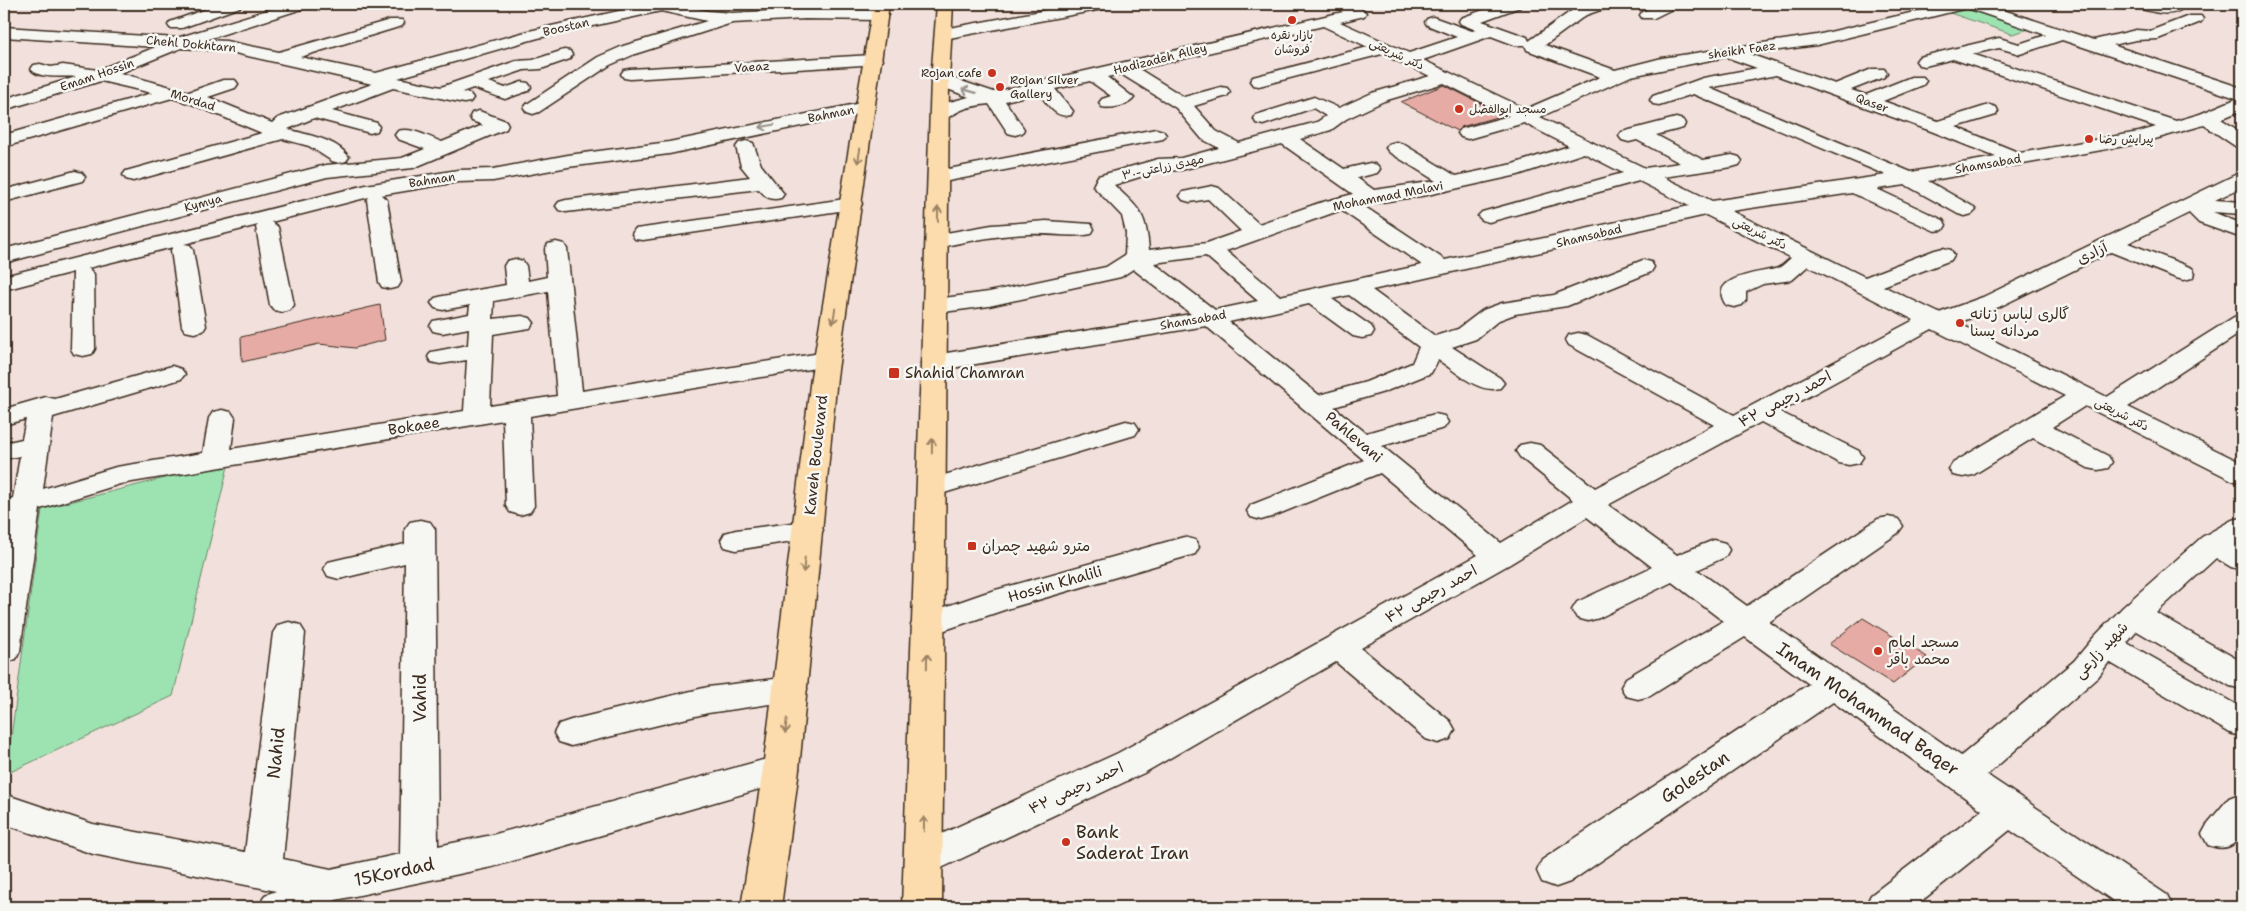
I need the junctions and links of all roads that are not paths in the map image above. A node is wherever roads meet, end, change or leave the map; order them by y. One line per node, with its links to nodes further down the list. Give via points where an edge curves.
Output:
1 (234, 4): 33 (street)
2 (258, 4): 16 (street)
3 (302, 4): 16 (street, Emam Hossin)
4 (945, 4): 30 (main road)
5 (1103, 4): 30 (street)
6 (1339, 4): 21 (street, via 1358,12)
7 (1514, 4): 26 (street, via 1467,21)
8 (1603, 4): 35 (street, via 1580,12)
9 (1670, 4): 18 (street)
10 (1966, 4): 38 (street, sheikh Faez, via 1817,40)
11 (1970, 4): 31 (street)
12 (2140, 4): 13 (street, via 2168,10)
13 (2179, 4)
14 (659, 5): 19 (street, Boostan, via 706,16); 22 (street, Boostan)
15 (806, 9): 17 (street, Boostan); 19 (street, Boostan)
16 (280, 10): 34 (street, Emam Hossin)
17 (881, 10): 43 (main road, Kaveh Boulevard)
18 (1648, 15)
19 (732, 18): 78 (street, via 604,60)
20 (2196, 19): 36 (street, via 2152,36 2136,35)
21 (1325, 21): 37 (street, دکتر شریعتی); 46 (street, Hadizadeh Alley)
22 (592, 22): 28 (street); 56 (street, Boostan, via 535,34)
23 (1433, 22): 32 (street)
24 (114, 23): 29 (street, via 80,25)
25 (396, 23): 41 (street)
26 (1492, 30): 32 (street); 35 (street)
27 (4, 32): 29 (street, Chehl Dokhtarn)
28 (607, 32)
29 (45, 34): 33 (street, Chehl Dokhtarn)
30 (944, 34): 55 (main road)
31 (2064, 34): 36 (street); 39 (street, via 2020,50 1999,43)
32 (1472, 37): 42 (street)
33 (140, 39): 34 (street, Chehl Dokhtarn)
34 (181, 42): 41 (street, Chehl Dokhtarn, via 226,46); 51 (street, Emam Hossin)
35 (1527, 43): 53 (street)
36 (2094, 44): 68 (street)
37 (1384, 48): 42 (street, دکتر شریعتی); 57 (street)
38 (1726, 52): 45 (street, sheikh Faez); 48 (street, Qaser)
39 (1954, 54): 44 (street); 93 (street)
40 (564, 55): 59 (street)
41 (280, 57): 56 (street, Chehl Dokhtarn)
42 (1409, 59): 54 (street, دکتر شریعتی)
43 (873, 60): 50 (street, Vaeaz); 84 (main road, Kaveh Boulevard)
44 (1925, 61)
45 (1662, 63): 53 (street, sheikh Faez); 61 (street)
46 (1123, 67): 52 (street, Hadizadeh Alley); 76 (street)
47 (40, 69): 51 (street, Mordad)
48 (1778, 69): 61 (street); 64 (street, Qaser)
49 (1878, 73): 64 (street)
50 (630, 74)
51 (99, 76): 66 (street, Mordad); 77 (street, Emam Hossin)
52 (1095, 76): 63 (street, Hadizadeh Alley); 74 (street, via 1126,98)
53 (1614, 76): 86 (street, sheikh Faez)
54 (1446, 77): 83 (street, ۳۰-مهدی زراعتی, via 1378,97); 86 (street, دکتر شریعتی)
55 (940, 80): 71 (street, Hadizadeh Alley, one-way to 55); 82 (main road)
56 (384, 81): 67 (street, Chehl Dokhtarn); 81 (street, Boostan)
57 (1259, 81)
58 (1916, 81): 73 (street)
59 (472, 82): 62 (street, via 505,94); 67 (street)
60 (229, 84): 69 (street)
61 (1701, 85): 72 (street); 118 (street)
62 (522, 87)
63 (1044, 87): 71 (street, Hadizadeh Alley); 80 (street)
64 (1836, 90): 73 (street, Qaser)
65 (1221, 92): 76 (street)
66 (171, 93): 69 (street, Mordad); 100 (street, via 103,120)
67 (442, 93): 70 (street, Chehl Dokhtarn)
68 (2242, 94)
69 (190, 98): 95 (street, Mordad)
70 (464, 98)
71 (994, 98): 82 (street, Hadizadeh Alley, via 959,104); 94 (street)
72 (1659, 100)
73 (1867, 101): 91 (street, Qaser)
74 (1108, 103)
75 (2242, 103): 87 (street, Shamsabad)
76 (1182, 104): 106 (street, via 1209,135)
77 (4, 105)
78 (533, 108)
79 (1989, 110): 91 (street)
80 (1064, 111)
81 (315, 112): 90 (street); 95 (street, Boostan, via 285,122)
82 (940, 115): 117 (main road)
83 (1339, 115): 88 (street, via 1314,102); 99 (street, ۳۰-مهدی زراعتی, via 1324,126)
84 (865, 116): 92 (street, Bahman); 128 (main road, Kaveh Boulevard, one-way to 128)
85 (479, 117): 105 (street, via 499,125)
86 (1524, 117): 96 (street, sheikh Faez); 103 (street, دکتر شریعتی)
87 (2207, 118): 93 (street, Shamsabad); 101 (street)
88 (1263, 119)
89 (1676, 124): 110 (street, via 1630,136)
90 (370, 127)
91 (1938, 127): 108 (street, Qaser)
92 (801, 128): 102 (street, Bahman); 112 (street, Bahman, one-way to 112, via 568,161 493,175)
93 (2175, 128): 108 (street, Shamsabad, via 2141,137)
94 (1015, 129)
95 (279, 132): 107 (street, Mordad, via 316,142); 114 (street, Boostan)
96 (1468, 133)
97 (405, 135): 105 (street)
98 (1156, 135): 117 (street)
99 (1286, 138): 106 (street, ۳۰-مهدی زراعتی); 115 (street)
100 (4, 141)
101 (2242, 142)
102 (746, 146): 120 (street, via 751,166); 126 (street, Bahman)
103 (1584, 147): 113 (street, دکتر شریعتی); 121 (street, Mohammad Molavi, via 1518,169)
104 (1396, 148): 121 (street)
105 (442, 149): 112 (street)
106 (1237, 150): 150 (street, ۳۰-مهدی زراعتی, via 1182,164 1158,165 1105,180 1103,186 1132,214 1138,252)
107 (339, 157)
108 (2016, 158): 118 (street, Shamsabad)
109 (1732, 161): 110 (street)
110 (1700, 166): 113 (street)
111 (1370, 168): 115 (street)
112 (409, 174): 148 (street, Kymya, via 326,171); 158 (street, Bahman, via 366,191)
113 (1640, 175): 131 (street, دکتر شریعتی); 135 (street)
114 (134, 176)
115 (1341, 176): 125 (street)
116 (75, 177): 123 (street)
117 (938, 177): 142 (main road, one-way to 117)
118 (1910, 178): 122 (street, Shamsabad); 133 (street)
119 (2242, 179): 129 (street, آزادی)
120 (763, 182): 130 (street); 134 (street)
121 (1453, 183): 125 (street, Mohammad Molavi, via 1430,198)
122 (1855, 186): 131 (street, Shamsabad); 136 (street)
123 (4, 196)
124 (1190, 196): 140 (street, via 1212,192)
125 (1370, 197): 127 (street, Mohammad Molavi)
126 (377, 200): 137 (street, Bahman); 156 (street)
127 (1345, 203): 140 (street, Mohammad Molavi); 153 (street)
128 (852, 204): 134 (street); 180 (main road, Kaveh Boulevard, one-way to 180)
129 (2192, 205): 132 (street); 139 (street, via 2206,218); 143 (street, آزادی)
130 (566, 206)
131 (1710, 208): 149 (street, دکتر شریعتی); 153 (street, Shamsabad)
132 (2242, 208)
133 (1966, 210)
134 (796, 212): 141 (street)
135 (1489, 216)
136 (1935, 225)
137 (267, 227): 146 (street, Bahman); 166 (street)
138 (1083, 229): 142 (street, via 1056,226 988,230)
139 (2242, 232)
140 (1256, 233): 145 (street, Mohammad Molavi)
141 (643, 234)
142 (937, 241): 167 (main road)
143 (2111, 244): 154 (street); 170 (street, آزادی, via 1991,302)
144 (556, 249): 157 (street)
145 (1211, 249): 150 (street, Mohammad Molavi); 165 (street)
146 (182, 250): 155 (street, Bahman); 174 (street)
147 (1943, 254): 159 (street)
148 (4, 256)
149 (1806, 256): 159 (street, دکتر شریعتی); 164 (street, via 1784,275 1759,278 1734,288)
150 (1134, 260): 167 (street, via 1113,272); 169 (street, Pahlevani)
151 (515, 266): 161 (street)
152 (1643, 267): 177 (street, via 1559,301 1510,308 1491,315 1467,334)
153 (1442, 268): 160 (street, Shamsabad)
154 (2184, 273)
155 (83, 274): 162 (street, Bahman); 178 (street)
156 (390, 282)
157 (558, 282): 161 (street); 185 (street)
158 (4, 283)
159 (1864, 285): 170 (street, دکتر شریعتی)
160 (1353, 287): 163 (street, Shamsabad); 177 (street)
161 (518, 290): 173 (street)
162 (4, 292)
163 (1313, 296): 165 (street, Shamsabad); 175 (street)
164 (1734, 300)
165 (1275, 304): 169 (street, Shamsabad)
166 (282, 305)
167 (936, 306): 181 (main road)
168 (442, 314): 173 (street)
169 (1209, 317): 181 (street, Shamsabad); 186 (street, Pahlevani)
170 (1936, 321): 184 (street, دکتر شریعتی); 190 (street, ۴۲ احمد رحیمی)
171 (2242, 322): 187 (street)
172 (522, 323): 173 (street)
173 (481, 324): 179 (street); 191 (street)
174 (194, 326)
175 (1362, 331)
176 (1578, 340): 195 (street)
177 (1432, 345): 183 (street); 186 (street, via 1422,368)
178 (83, 348)
179 (440, 357)
180 (827, 359): 185 (street, Bokaee); 215 (main road, Kaveh Boulevard)
181 (934, 363): 208 (main road, one-way to 181)
182 (172, 374): 188 (street)
183 (1491, 383)
184 (2084, 395): 187 (street, دکتر شریعتی); 196 (street)
185 (570, 400): 189 (street, Bokaee)
186 (1314, 404): 198 (street, Pahlevani)
187 (2109, 407): 207 (street, دکتر شریعتی)
188 (43, 408): 192 (street); 199 (street)
189 (516, 409): 191 (street, Bokaee); 211 (street)
190 (1761, 412): 195 (street, ۴۲ احمد رحیمی); 202 (street)
191 (477, 415): 203 (street, Bokaee)
192 (4, 417)
193 (222, 418): 203 (street)
194 (1435, 422): 198 (street)
195 (1735, 426): 209 (street, ۴۲ احمد رحیمی)
196 (2032, 428): 205 (street); 206 (street)
197 (1126, 429): 208 (street)
198 (1361, 443): 204 (street, Pahlevani)
199 (35, 444): 201 (street); 210 (street)
200 (1530, 451): 209 (street, Imam Mohammad Baqer, via 1586,495)
201 (4, 452)
202 (1848, 457)
203 (216, 458): 210 (street, Bokaee, via 116,476)
204 (1384, 462): 212 (street); 220 (street, Pahlevani)
205 (2098, 462)
206 (1963, 470)
207 (2242, 474)
208 (931, 488): 227 (main road)
209 (1588, 504): 220 (street, ۴۲ احمد رحیمی); 222 (street, Imam Mohammad Baqer)
210 (15, 506): 228 (street)
211 (520, 506)
212 (1261, 511)
213 (1888, 526): 226 (street)
214 (2242, 527): 217 (street, شهید زارعی)
215 (808, 530): 216 (street); 235 (main road, Kaveh Boulevard, one-way to 235)
216 (736, 540)
217 (2213, 544): 221 (street); 225 (street, شهید زارعی)
218 (1184, 547): 227 (street, Hossin Khalili, via 996,601)
219 (1714, 550): 222 (street)
220 (1500, 558): 231 (street, ۴۲ احمد رحیمی)
221 (2242, 560)
222 (1674, 568): 224 (street); 226 (street, Imam Mohammad Baqer)
223 (339, 569): 244 (street, Vahid, via 420,539)
224 (1588, 610)
225 (2134, 615): 230 (street, شهید زارعی); 232 (street)
226 (1746, 622): 233 (street, Imam Mohammad Baqer); 234 (street)
227 (927, 625): 243 (main road, one-way to 227)
228 (5, 633)
229 (289, 633): 246 (street, Nahid)
230 (2105, 645): 236 (street); 240 (street, شهید زارعی, via 2086,670)
231 (1338, 646): 237 (street); 243 (street, ۴۲ احمد رحیمی, via 1131,763)
232 (2242, 677)
233 (1834, 684): 240 (street, Imam Mohammad Baqer); 245 (street, Golestan)
234 (1638, 687)
235 (790, 689): 238 (street, via 708,700); 239 (main road, Kaveh Boulevard, one-way to 239)
236 (2242, 724)
237 (1438, 730)
238 (571, 732)
239 (781, 769): 244 (street, 15Kordad, via 492,851); 249 (main road, Kaveh Boulevard)
240 (1962, 776): 242 (street, Imam Mohammad Baqer)
241 (4, 809): 246 (street, 15Kordad, via 93,839)
242 (2009, 810): 251 (street); 252 (street, Imam Mohammad Baqer)
243 (924, 859): 250 (main road)
244 (419, 867): 247 (street, 15Kordad)
245 (1556, 871)
246 (262, 873): 247 (street, 15Kordad)
247 (322, 894): 248 (street)
248 (279, 907)
249 (761, 907)
250 (922, 907)
251 (1885, 907)
252 (2153, 907)

